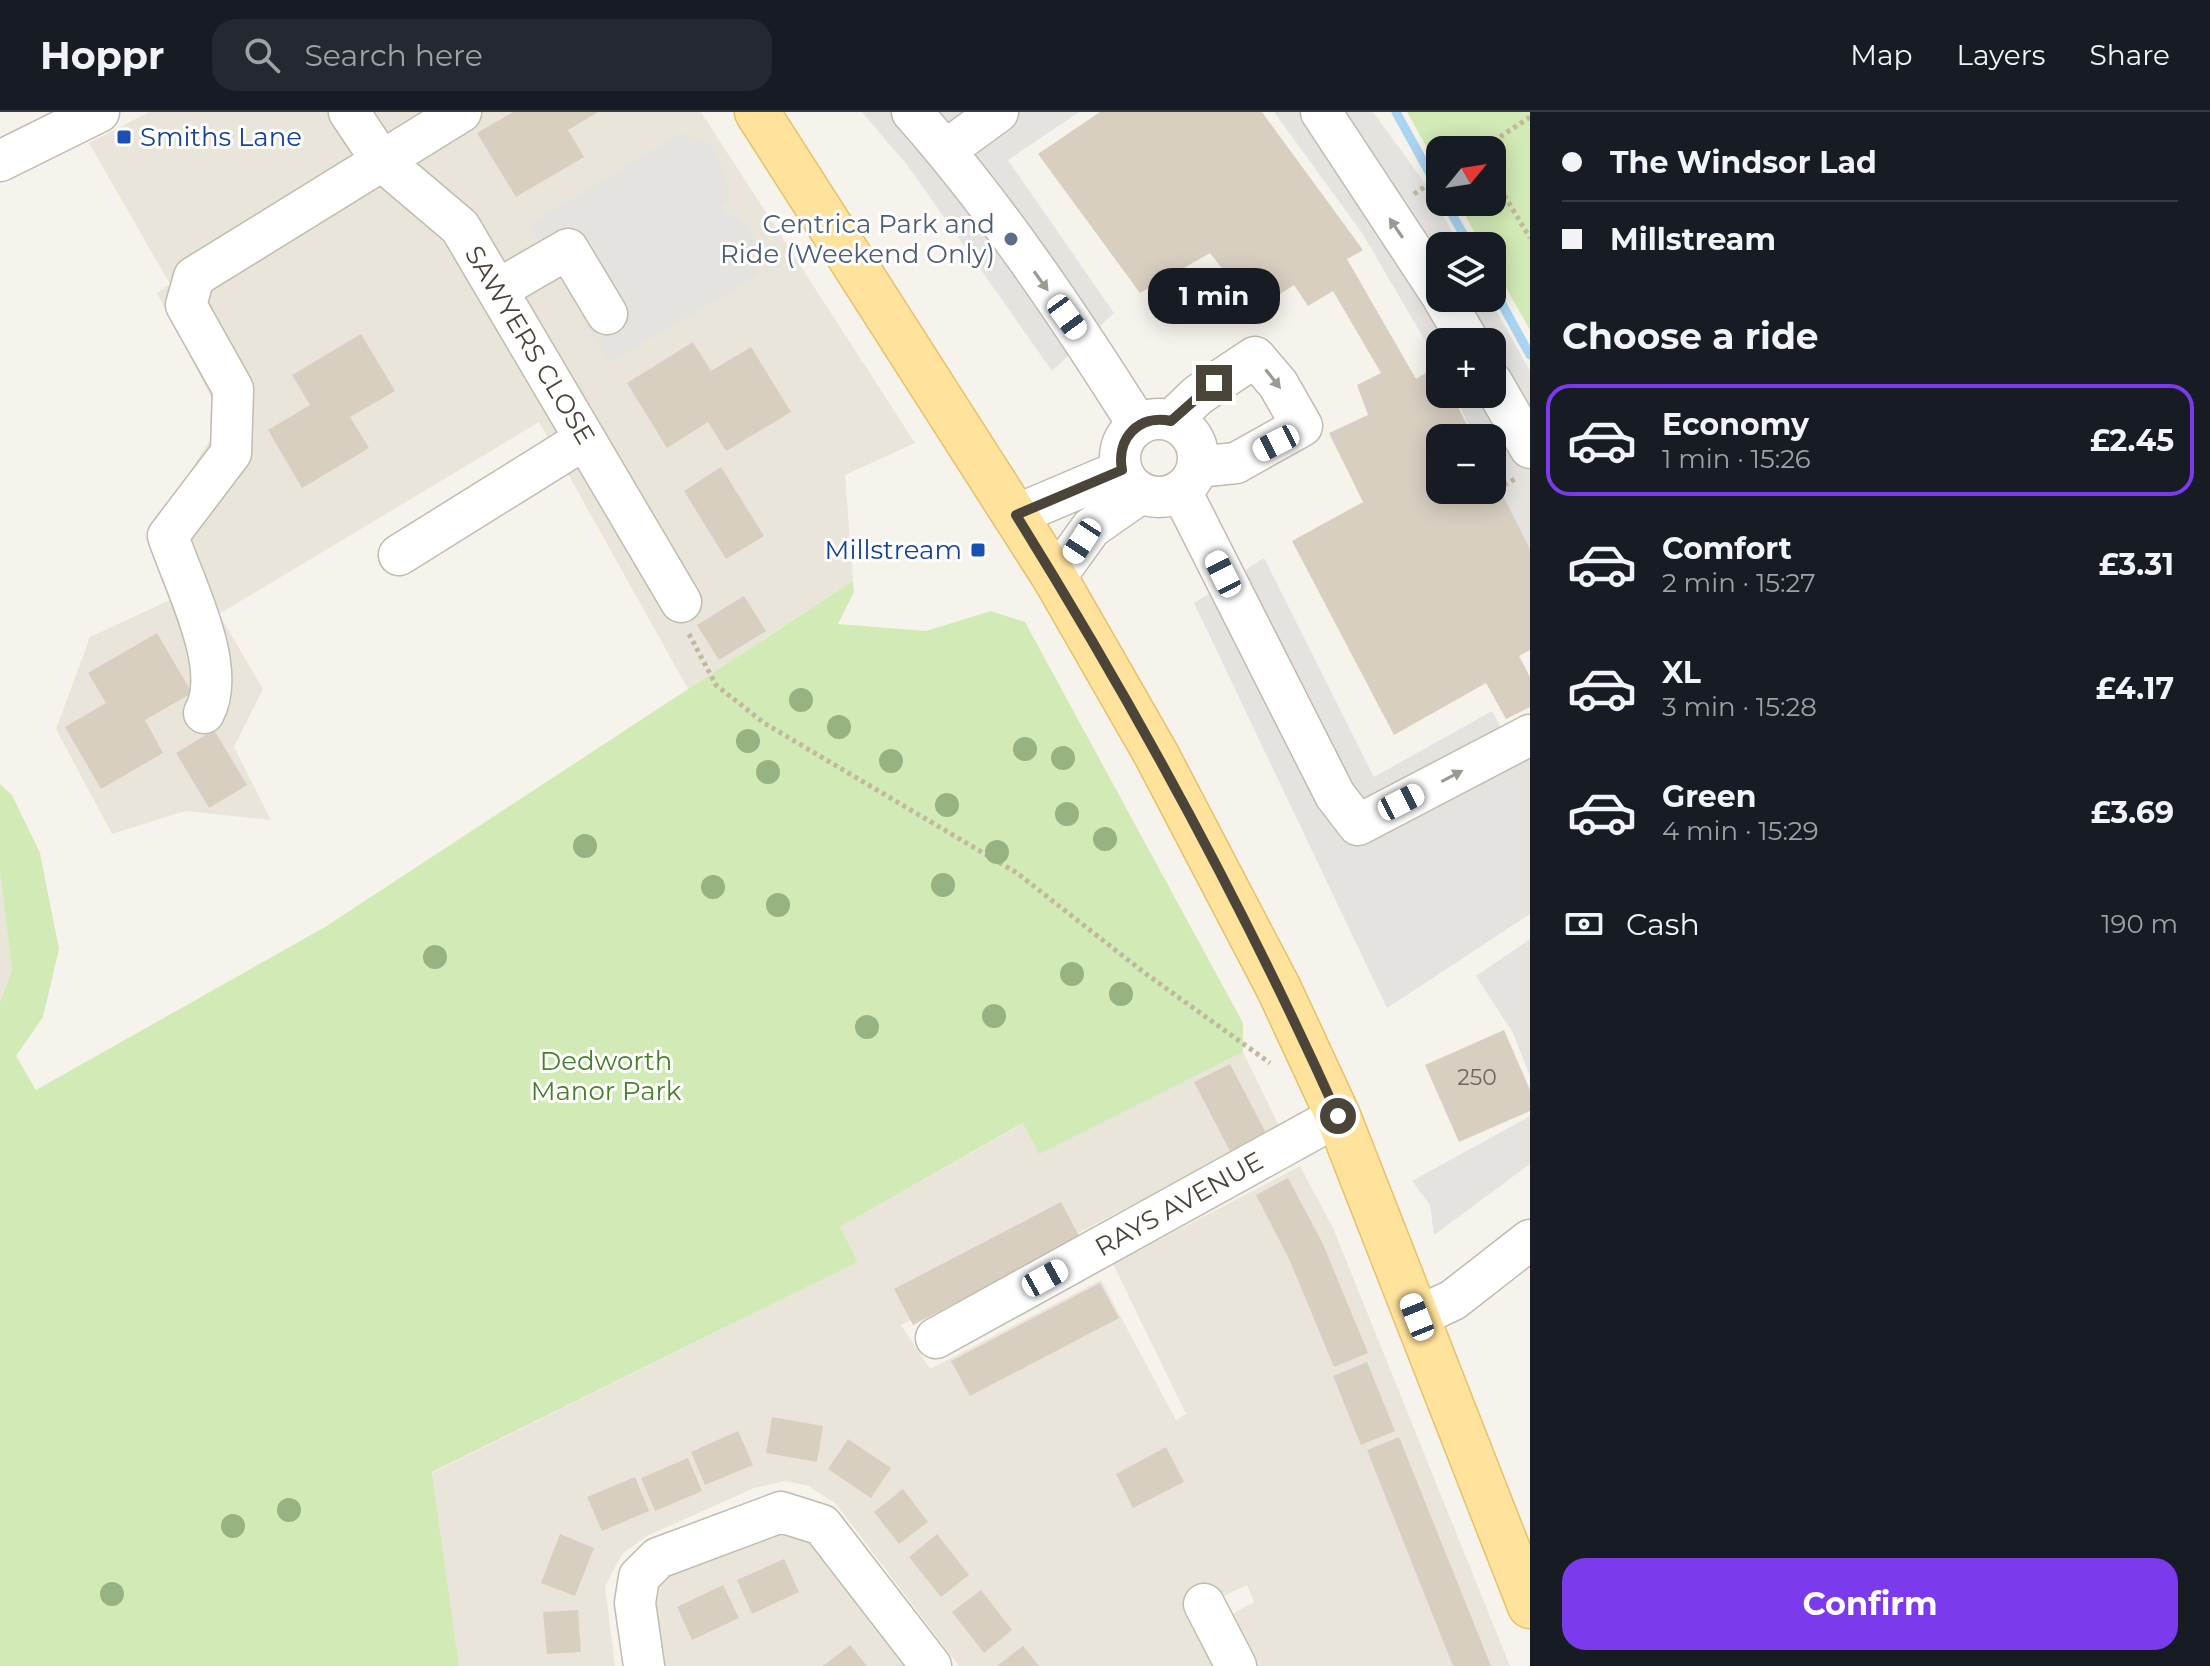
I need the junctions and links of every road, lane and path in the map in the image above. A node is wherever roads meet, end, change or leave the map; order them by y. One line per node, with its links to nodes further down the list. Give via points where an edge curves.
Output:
1 (99, 112): 12 (street)
2 (349, 112): 11 (street, SAWYERS CLOSE)
3 (461, 112): 11 (street)
4 (757, 112): 24 (main road)
5 (912, 112): 10 (street)
6 (998, 112): 10 (street)
7 (1321, 112): 15 (street, one-way to 7)
8 (1530, 117): 9 (path)
9 (1501, 136)
10 (946, 150): 19 (street, one-way to 19, via 1085,340)
11 (381, 160): 16 (street, SAWYERS CLOSE, via 460,227); 28 (street, via 194,277 186,305 233,389 231,453 168,536 212,657 213,698)
12 (0, 161)
13 (1506, 198): 14 (path)
14 (1530, 238)
15 (1426, 272)
16 (497, 290): 17 (street, via 568,249); 20 (street, SAWYERS CLOSE)
17 (607, 314)
18 (1506, 406): 21 (street)
19 (1155, 423): 22 (street, via 1190,435 1196,446); 22 (street, one-way to 22, via 1255,357 1278,384 1302,426 1236,463); 23 (street, via 1121,448)
20 (585, 439): 25 (street); 27 (street, SAWYERS CLOSE)
21 (1530, 448)
22 (1189, 479): 23 (street, via 1159,498); 29 (street, one-way to 29, via 1335,795 1358,825)
23 (1131, 482): 24 (street); 26 (street)
24 (1016, 515): 26 (main road)
25 (399, 555)
26 (1055, 578): 31 (main road, via 1156,754 1279,989)
27 (681, 602): 30 (path, via 691,644 716,685 764,723 1017,873)
28 (204, 713)
29 (1530, 735)
30 (1277, 1069)
31 (1338, 1116): 33 (main road); 34 (street, RAYS AVENUE)
32 (1530, 1240): 33 (street, via 1453,1300)
33 (1417, 1317): 36 (main road)
34 (936, 1338)
35 (1204, 1604): 39 (street)
36 (1530, 1606)
37 (644, 1666): 38 (street, via 635,1603 639,1577 658,1558 781,1512 822,1525)
38 (931, 1666)
39 (1236, 1666)

